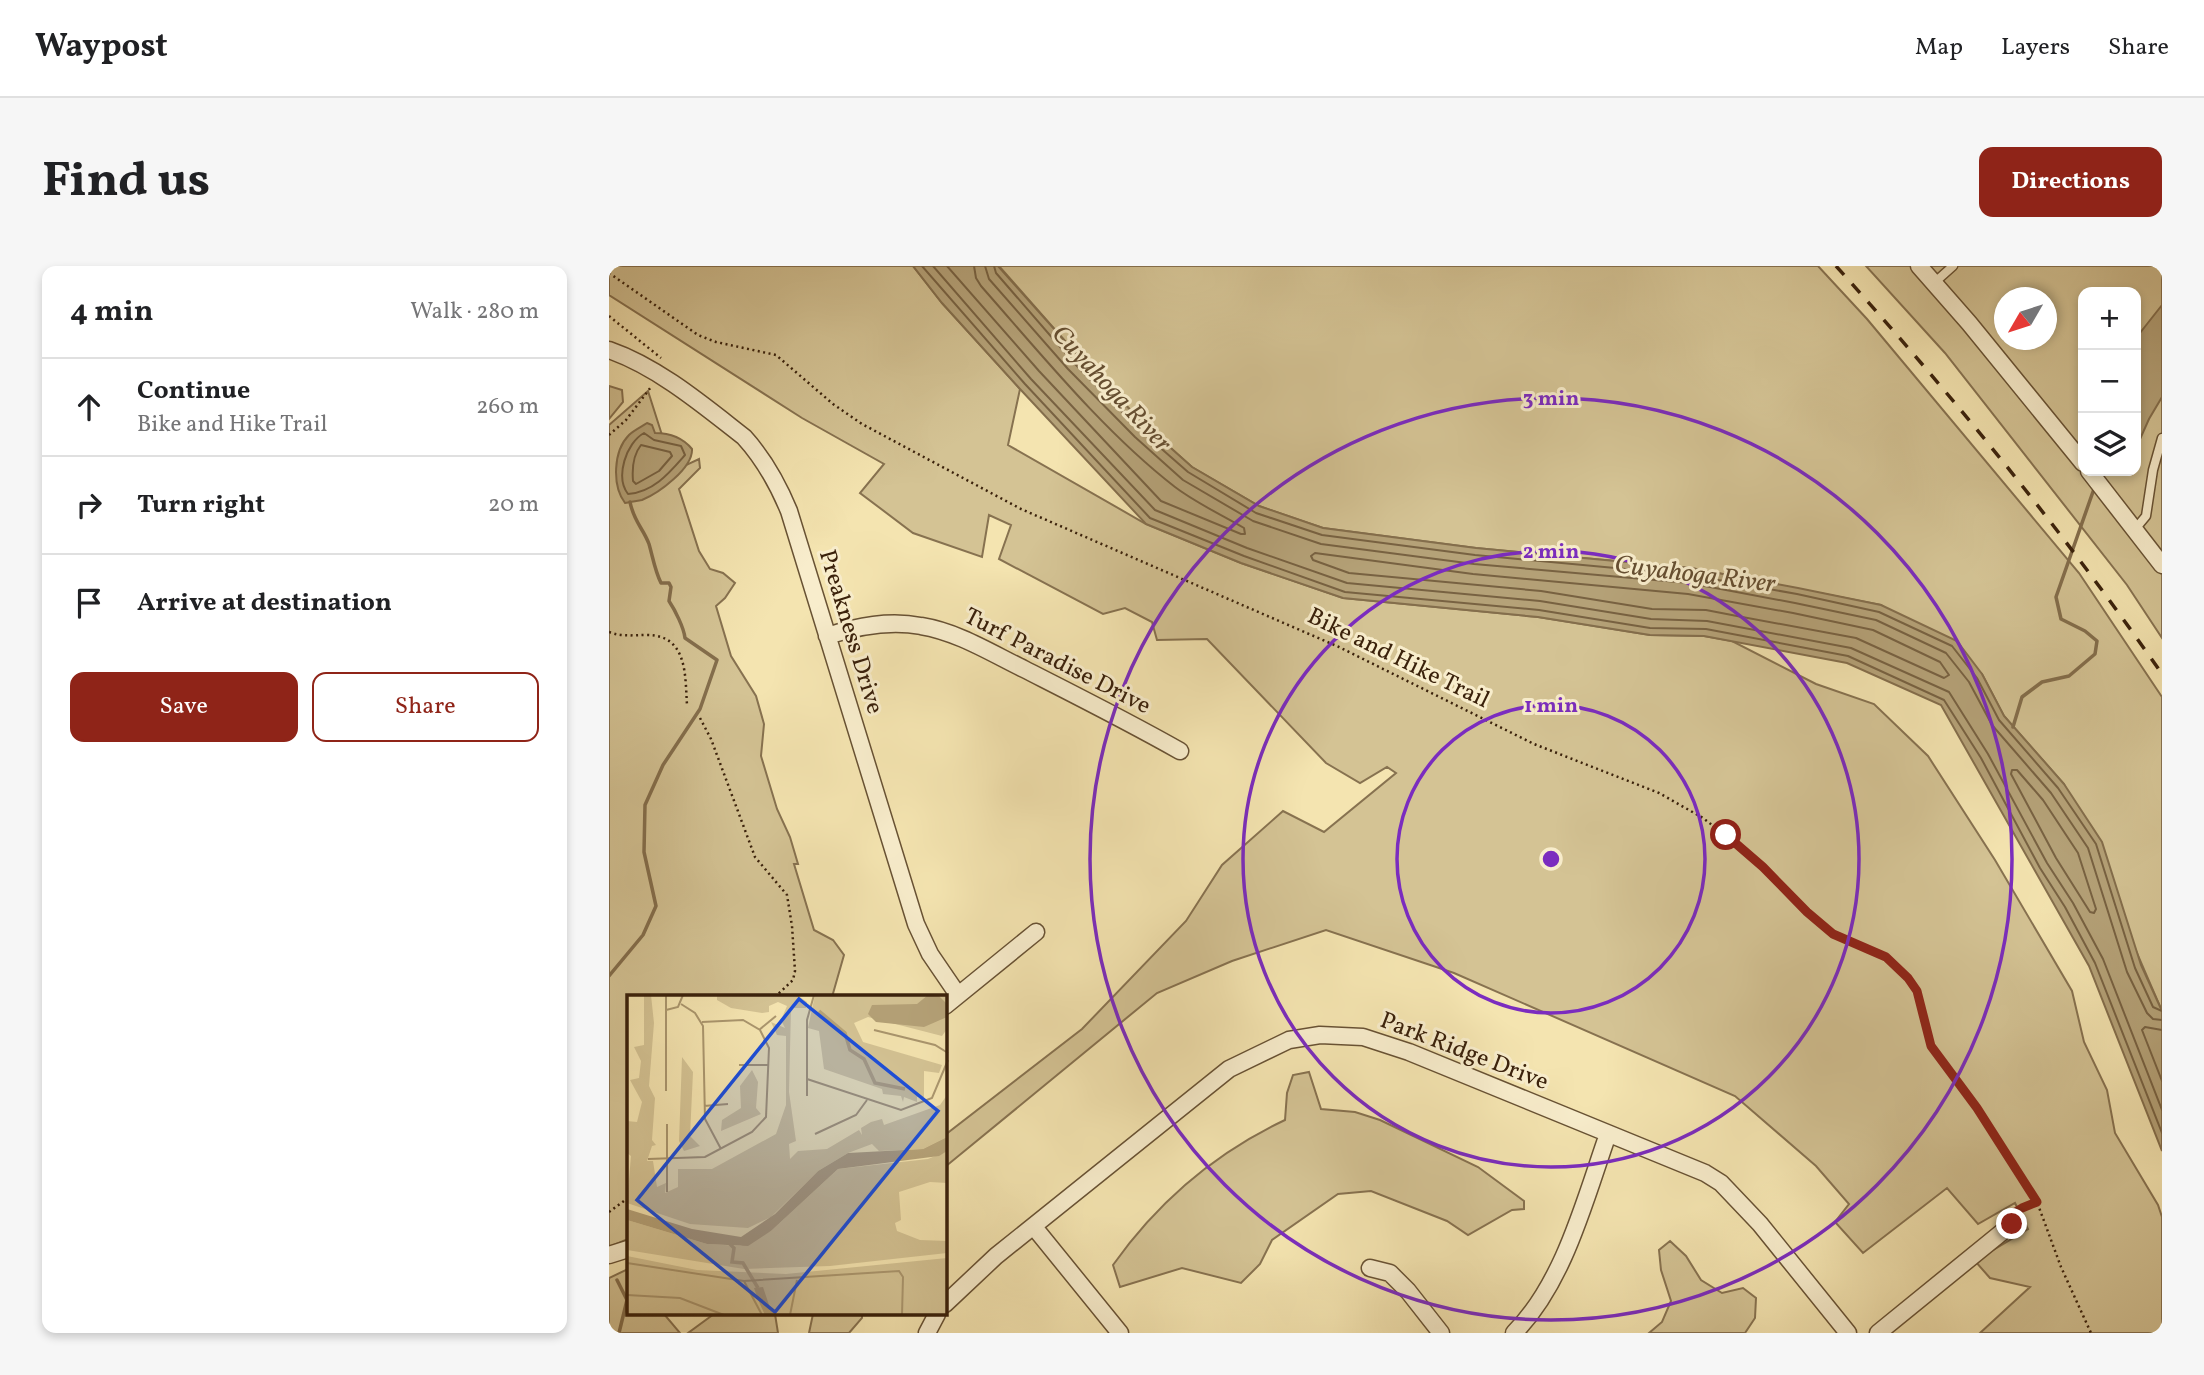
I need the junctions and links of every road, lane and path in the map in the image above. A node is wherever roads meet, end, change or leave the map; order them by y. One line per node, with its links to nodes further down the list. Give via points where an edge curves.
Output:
1 (1919, 266): 4 (street)
2 (1953, 266): 4 (lane)
3 (609, 273): 25 (path, Bike and Hike Trail, via 698,335 776,355 862,424 1021,509 1339,647 1534,744 1690,810 1744,850 1833,934 1886,957 1908,978 1917,991 1931,1046)
4 (1934, 283): 10 (street)
5 (609, 316): 7 (path, via 664,360 665,368)
6 (609, 350): 7 (street, Preakness Drive)
7 (658, 375): 8 (path, via 626,420); 15 (street, Preakness Drive, via 744,437 772,472 789,510)
8 (609, 435)
9 (2162, 438): 12 (lane, via 2146,516)
10 (2078, 457)
11 (2093, 476): 12 (street)
12 (2136, 528): 13 (street)
13 (2162, 565)
14 (609, 632): 16 (path, via 659,636 674,645 684,664)
15 (827, 636): 18 (street, Turf Paradise Drive, via 887,624 940,630); 21 (street, Preakness Drive, via 916,924)
16 (687, 705)
17 (700, 718): 20 (path, via 755,857 787,895 795,971 793,980)
18 (1180, 751)
19 (1036, 932): 21 (street)
20 (777, 995)
21 (958, 995): 22 (street)
22 (947, 1004)
23 (1608, 1134): 28 (street, Park Ridge Drive, via 1363,1037 1320,1035 1289,1040 1229,1069); 37 (street, via 1555,1273 1540,1304); 38 (street, Park Ridge Drive, via 1676,1159 1721,1183)
24 (627, 1199): 26 (path)
25 (2037, 1202): 27 (path, via 2013,1212 2009,1216); 40 (path, Bike and Hike Trail)
26 (609, 1212)
27 (2012, 1224): 39 (street)
28 (1034, 1227): 32 (street, Park Ridge Drive); 35 (street)
29 (627, 1249): 30 (street)
30 (609, 1255)
31 (1370, 1268): 36 (street, via 1391,1273)
32 (947, 1302)
33 (936, 1316): 34 (street)
34 (927, 1333)
35 (1120, 1333)
36 (1441, 1333)
37 (1514, 1333)
38 (1848, 1333)
39 (1878, 1333)
40 (2091, 1333)

